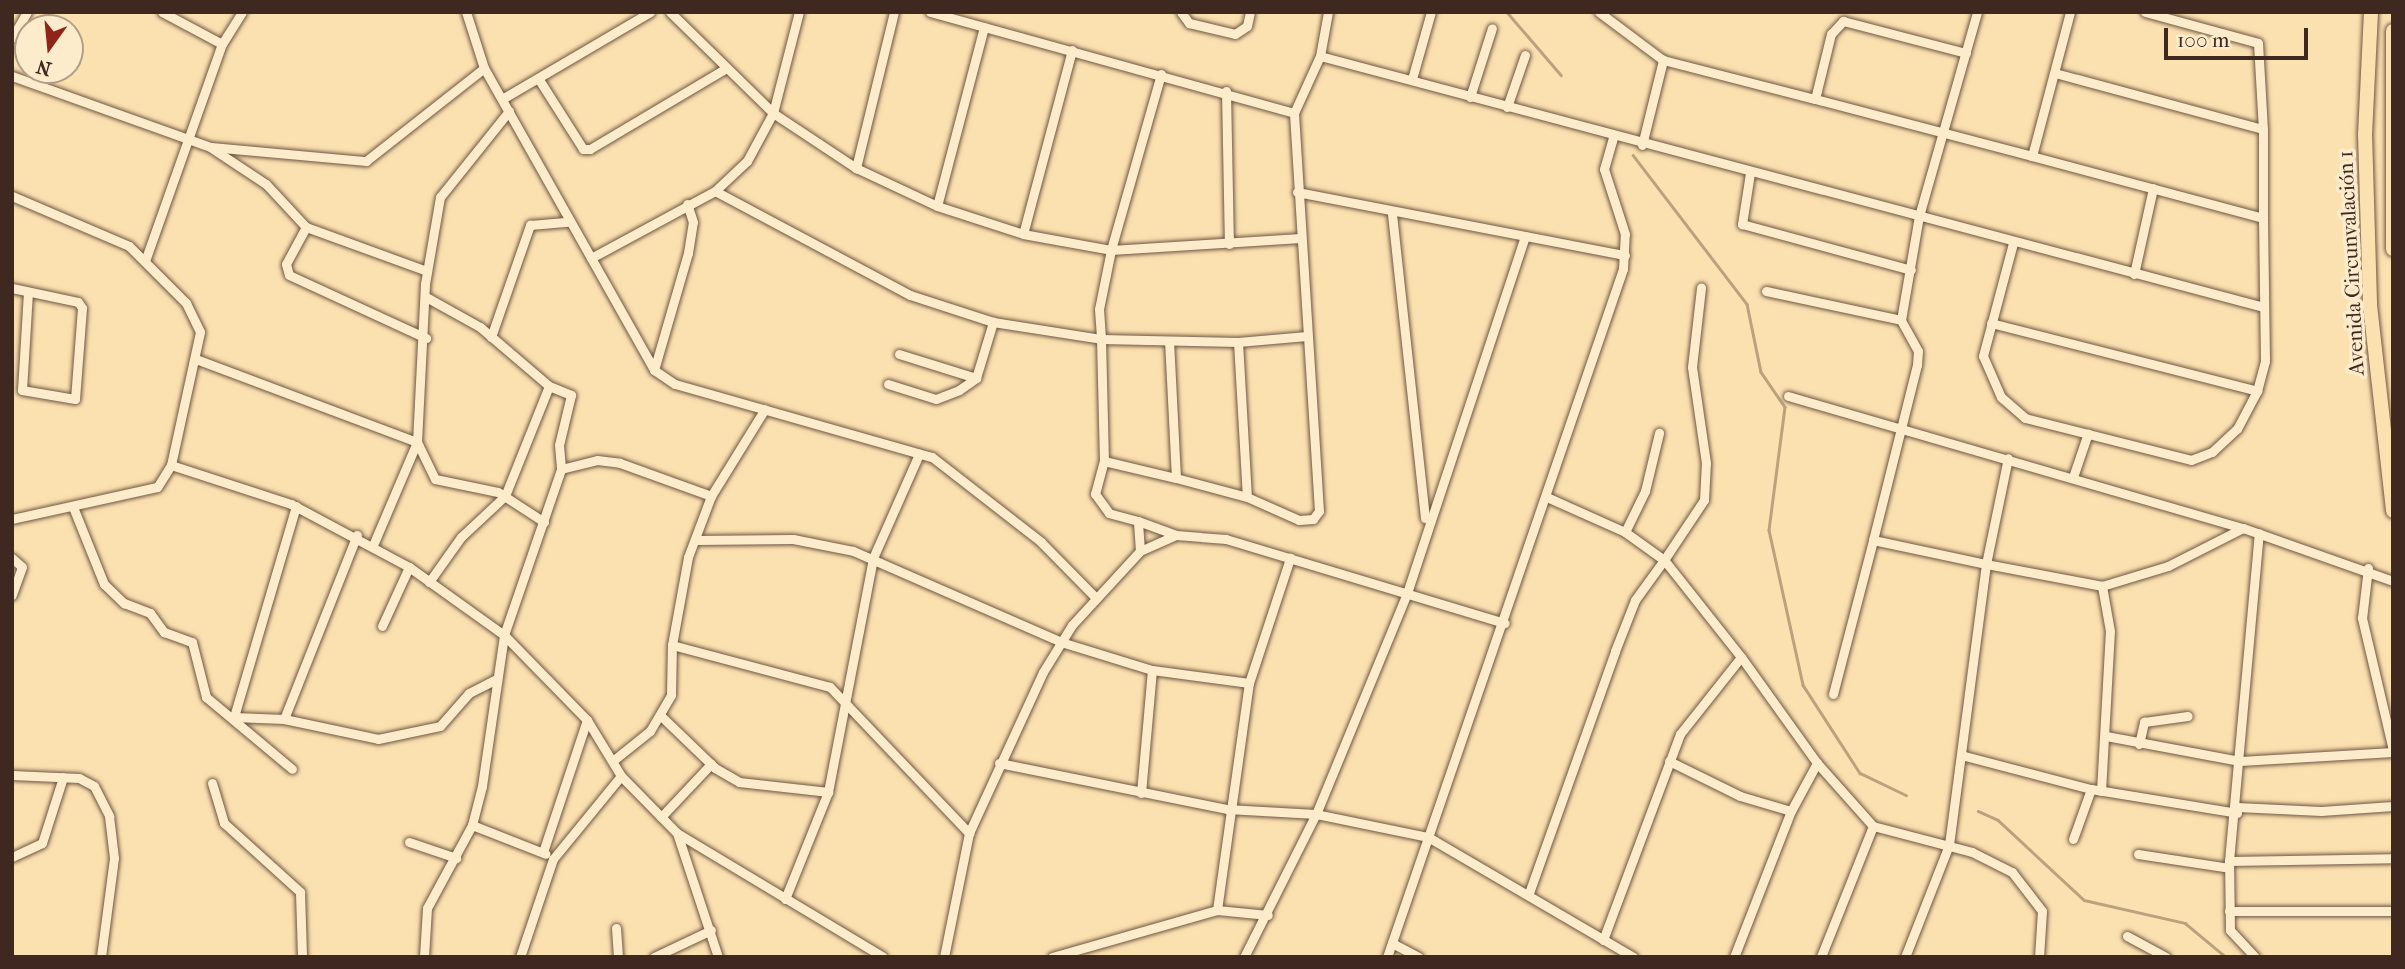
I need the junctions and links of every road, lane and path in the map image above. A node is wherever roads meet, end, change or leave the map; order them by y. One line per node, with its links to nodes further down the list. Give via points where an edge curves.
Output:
1 (27, 12): 22 (street)
2 (162, 12): 23 (street)
3 (242, 12): 23 (street)
4 (650, 12): 34 (street)
5 (670, 12): 30 (street)
6 (799, 12): 42 (street)
7 (894, 12): 52 (street)
8 (930, 12): 19 (street)
9 (1181, 12): 10 (street, via 1189,23 1235,34)
10 (1250, 12)
11 (1328, 12): 27 (street)
12 (1431, 12): 35 (street)
13 (1599, 12): 28 (street)
14 (1977, 12): 25 (street)
15 (2070, 12): 31 (street)
16 (2145, 12): 45 (street, via 2258,43)
17 (2371, 12): 119 (main road, Avenida Circunvalación 1, via 2365,134 2370,305)
18 (467, 13): 29 (street)
19 (984, 27): 24 (street); 59 (street)
20 (1492, 28): 37 (street)
21 (2393, 31): 44 (main road, Avenida Circunvalación 1)
22 (12, 38)
23 (222, 44): 47 (street)
24 (1072, 50): 32 (street); 65 (street)
25 (1966, 53): 39 (street, via 1843,21 1830,34); 46 (street)
26 (1525, 55): 40 (street)
27 (1320, 56): 35 (street); 43 (street)
28 (1663, 60): 39 (street); 49 (street)
29 (484, 68): 38 (street); 50 (street, via 366,161)
30 (723, 70): 34 (street, via 590,149 583,149); 42 (street)
31 (2055, 73): 45 (street); 51 (street)
32 (1161, 74): 36 (street); 70 (street)
33 (12, 76): 47 (street)
34 (538, 78): 38 (street)
35 (1412, 79): 37 (street)
36 (1226, 91): 43 (street); 69 (street)
37 (1470, 97): 40 (street)
38 (502, 99): 41 (street)
39 (1815, 99): 46 (street)
40 (1507, 107): 48 (street)
41 (509, 111): 63 (street); 76 (street, via 440,197)
42 (773, 113): 52 (street); 55 (street, via 747,161)
43 (1294, 113): 56 (street)
44 (2391, 113): 71 (main road, Avenida Circunvalación 1)
45 (2263, 129): 62 (street)
46 (1944, 134): 51 (street); 61 (street)
47 (186, 138): 50 (street); 74 (street)
48 (1613, 138): 49 (street); 72 (street, via 1604,169)
49 (1642, 145): 53 (street)
50 (209, 147): 64 (street, via 266,184)
51 (2032, 156): 54 (street)
52 (856, 168): 59 (street)
53 (1750, 173): 61 (street); 75 (street, via 1742,224)
54 (2153, 188): 62 (street); 77 (street)
55 (715, 191): 58 (street); 85 (street, via 859,271)
56 (1297, 192): 60 (street); 67 (street)
57 (12, 196): 74 (street, via 79,220)
58 (687, 204): 73 (street); 95 (street, via 693,222 688,253)
59 (937, 206): 65 (street)
60 (1392, 214): 66 (street); 123 (street)
61 (1919, 216): 68 (street); 75 (street)
62 (2263, 218): 83 (street)
63 (568, 222): 73 (street); 88 (street, via 530,225)
64 (306, 227): 76 (street); 89 (street, via 286,264 289,275)
65 (1023, 234): 70 (street)
66 (1525, 236): 72 (street); 123 (street)
67 (1301, 238): 69 (street); 87 (street)
68 (2012, 243): 77 (street); 86 (street)
69 (1229, 244): 70 (street)
70 (1111, 250): 90 (street, via 1099,309)
71 (2393, 250)
72 (1625, 255): 116 (street)
73 (592, 258): 95 (street)
74 (145, 261): 94 (street, via 186,303 200,332)
75 (1911, 270): 84 (street)
76 (427, 271): 82 (street)
77 (2134, 274): 83 (street)
78 (12, 288): 81 (street)
79 (1701, 288): 136 (street, via 1692,367 1706,463 1704,500)
80 (1766, 290): 84 (street)
81 (28, 292): 81 (street, via 22,390 75,398 82,308 79,302)
82 (426, 297): 88 (street); 89 (street)
83 (2263, 307): 99 (street, via 2265,361)
84 (1901, 320): 102 (street, via 1918,351)
85 (993, 322): 90 (street); 96 (street)
86 (1991, 323): 99 (street); 104 (street, via 1983,356 2001,397 2025,418)
87 (1307, 336): 92 (street); 115 (street, via 1319,511 1313,519 1299,520)
88 (491, 337): 98 (street)
89 (426, 338): 105 (street)
90 (1101, 339): 91 (street); 108 (street)
91 (1169, 341): 92 (street); 112 (street)
92 (1238, 342): 115 (street)
93 (899, 354): 96 (street)
94 (195, 359): 105 (street); 109 (street)
95 (654, 370): 101 (street, via 675,384)
96 (976, 378): 97 (street, via 936,399)
97 (888, 384)
98 (549, 386): 110 (street, via 572,398 559,445); 113 (street)
99 (2257, 391): 104 (street, via 2237,429 2202,458)
100 (1788, 396): 102 (street)
101 (765, 409): 106 (street); 114 (street)
102 (1899, 427): 107 (street); 130 (street)
103 (1659, 433): 125 (street, via 1645,491)
104 (2088, 433): 111 (street)
105 (417, 442): 113 (street, via 435,479); 131 (street)
106 (919, 454): 134 (street); 145 (street, via 955,471)
107 (2008, 458): 111 (street); 137 (street)
108 (1104, 461): 112 (street); 121 (street, via 1095,494 1100,506)
109 (171, 466): 117 (street); 118 (street, via 151,492)
110 (561, 469): 114 (street, via 597,460 620,463); 122 (street)
111 (2073, 477): 124 (street)
112 (1176, 478): 115 (street)
113 (505, 496): 122 (street); 141 (street, via 461,537)
114 (711, 496): 129 (street)
115 (1247, 497)
116 (1549, 498): 125 (street); 146 (street)
117 (296, 506): 127 (street); 159 (street)
118 (73, 507): 120 (street); 159 (street, via 104,584 124,603 150,613 164,632 192,642 206,697)
119 (2393, 511)
120 (12, 519)
121 (1138, 521): 128 (street); 132 (street)
122 (544, 522): 148 (street)
123 (1426, 523): 143 (street)
124 (2244, 528): 126 (street); 142 (street, via 2168,566)
125 (1625, 532): 136 (street)
126 (2259, 533): 139 (street); 168 (street)
127 (357, 535): 131 (street); 160 (street)
128 (1176, 535): 132 (street); 135 (street, via 1226,539)
129 (695, 540): 134 (street, via 793,539); 150 (street)
130 (1873, 540): 137 (street); 155 (street)
131 (373, 545): 138 (street)
132 (1140, 551): 145 (street)
133 (12, 558): 144 (street, via 22,567)
134 (873, 558): 149 (street, via 976,610); 156 (street)
135 (1290, 558): 143 (street); 154 (street)
136 (1664, 560): 151 (street); 201 (street, via 1635,600)
137 (1986, 564): 142 (street); 165 (street)
138 (409, 567): 141 (street); 147 (street)
139 (2368, 568): 140 (street); 164 (street, via 2362,618)
140 (2393, 581)
141 (429, 582): 148 (street)
142 (2102, 586): 162 (street, via 2110,631)
143 (1407, 593): 146 (street); 184 (street)
144 (12, 595)
145 (1096, 598): 149 (street)
146 (1505, 623): 190 (street)
147 (382, 626)
148 (503, 635): 153 (street); 161 (street)
149 (1061, 642): 152 (street); 169 (street)
150 (672, 645): 156 (street, via 772,668 830,687); 157 (street, via 671,695)
151 (1741, 657): 167 (street, via 1692,714); 170 (street)
152 (1152, 670): 154 (street); 179 (street)
153 (496, 679): 160 (street, via 468,693 440,726 412,733 365,739); 186 (street)
154 (1249, 683): 181 (street)
155 (1833, 694)
156 (846, 700): 178 (street); 189 (street)
157 (661, 716): 166 (street); 171 (street)
158 (2188, 716): 163 (street, via 2144,723)
159 (234, 717): 160 (street); 172 (street)
160 (284, 719)
161 (587, 720): 166 (street); 194 (street)
162 (2106, 736): 163 (street); 177 (street)
163 (2139, 744): 168 (street)
164 (2393, 751): 168 (street)
165 (1961, 755): 177 (street); 193 (street)
166 (615, 759): 174 (street)
167 (1669, 761): 183 (street, via 1740,796); 210 (street)
168 (2241, 761): 182 (street)
169 (999, 763): 179 (street); 189 (street)
170 (1817, 763): 183 (street); 187 (street)
171 (711, 764): 178 (street, via 740,782); 185 (street)
172 (292, 769)
173 (12, 775): 175 (street)
174 (621, 776): 185 (street); 199 (street)
175 (63, 777): 196 (street, via 42,843); 212 (street, via 94,786 109,816 114,858)
176 (212, 783): 213 (street, via 224,823 300,892)
177 (2096, 790): 182 (street); 191 (street)
178 (828, 792): 202 (street)
179 (1141, 793): 181 (street)
180 (2393, 806): 182 (street)
181 (1227, 809): 184 (street); 203 (street)
182 (2237, 810): 200 (street)
183 (1791, 811): 226 (street)
184 (1316, 814): 190 (street); 206 (street)
185 (662, 817): 188 (street)
186 (472, 825): 194 (street); 197 (street)
187 (1873, 826): 193 (street); 227 (street)
188 (677, 833): 202 (street); 208 (street)
189 (969, 833): 220 (street)
190 (1428, 837): 201 (street); 211 (street)
191 (2073, 839)
192 (408, 842): 197 (street)
193 (1949, 845): 228 (street); 229 (street, via 2012,872 2031,892 2042,911)
194 (543, 852): 199 (street)
195 (2138, 854): 200 (street)
196 (12, 857)
197 (456, 858): 214 (street, via 427,908)
198 (2393, 858): 200 (street)
199 (553, 859): 215 (street)
200 (2229, 865): 204 (street)
201 (1529, 893): 210 (street)
202 (785, 899): 219 (street)
203 (1217, 910): 206 (street); 221 (street)
204 (2229, 911): 205 (street); 231 (street, via 2230,930)
205 (2393, 911)
206 (1268, 915): 222 (street)
207 (616, 928): 216 (street)
208 (711, 930): 217 (street); 218 (street)
209 (2127, 936): 230 (street)
210 (1603, 940): 225 (street)
211 (1391, 943): 223 (street); 224 (street)
212 (101, 957)
213 (302, 957)
214 (424, 957)
215 (520, 957)
216 (618, 957)
217 (654, 957)
218 (718, 957)
219 (883, 957)
220 (944, 957)
221 (1052, 957)
222 (1244, 957)
223 (1387, 957)
224 (1418, 957)
225 (1633, 957)
226 (1734, 957)
227 (1821, 957)
228 (1905, 957)
229 (2039, 957)
230 (2166, 957)
231 (2255, 957)

